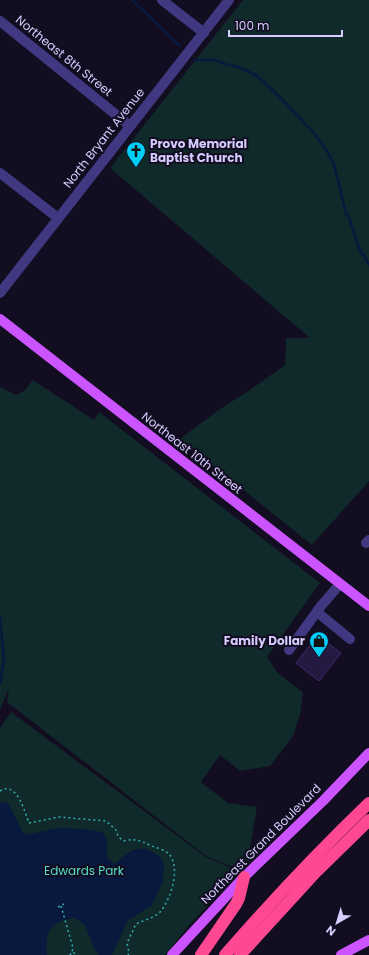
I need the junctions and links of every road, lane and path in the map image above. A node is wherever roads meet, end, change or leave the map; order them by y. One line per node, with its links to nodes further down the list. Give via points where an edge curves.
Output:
1 (162, 0): 4 (street)
2 (229, 0): 4 (street, North Bryant Avenue)
3 (0, 21): 5 (street, Northeast 8th Street)
4 (204, 33): 5 (street, North Bryant Avenue)
5 (130, 126): 7 (street, North Bryant Avenue)
6 (0, 173): 7 (street)
7 (58, 218): 8 (street, North Bryant Avenue)
8 (0, 293)
9 (0, 319): 10 (main road, Northeast 10th Street)
10 (340, 584): 11 (main road, Northeast 10th Street); 12 (street)
11 (369, 606)
12 (317, 612): 13 (street); 14 (street)
13 (350, 639)
14 (289, 650)
15 (369, 753): 19 (main road, Northeast Grand Boulevard)
16 (0, 791): 27 (path, via 11,790 18,794 29,823 59,818 106,821 123,841 137,839 168,853 174,863 174,881 169,899 154,917 136,924 127,943)
17 (369, 802): 30 (highway, via 307,864)
18 (369, 820): 31 (highway, via 315,873)
19 (244, 877): 28 (main road, Northeast Grand Boulevard); 29 (highway, via 236,904)
20 (64, 904): 21 (path)
21 (61, 906): 22 (path); 24 (path)
22 (58, 907)
23 (369, 940): 32 (main road)
24 (72, 952): 25 (path); 26 (path)
25 (70, 955)
26 (78, 955)
27 (128, 955)
28 (172, 955)
29 (201, 955)
30 (226, 955)
31 (240, 955)
32 (341, 955)

